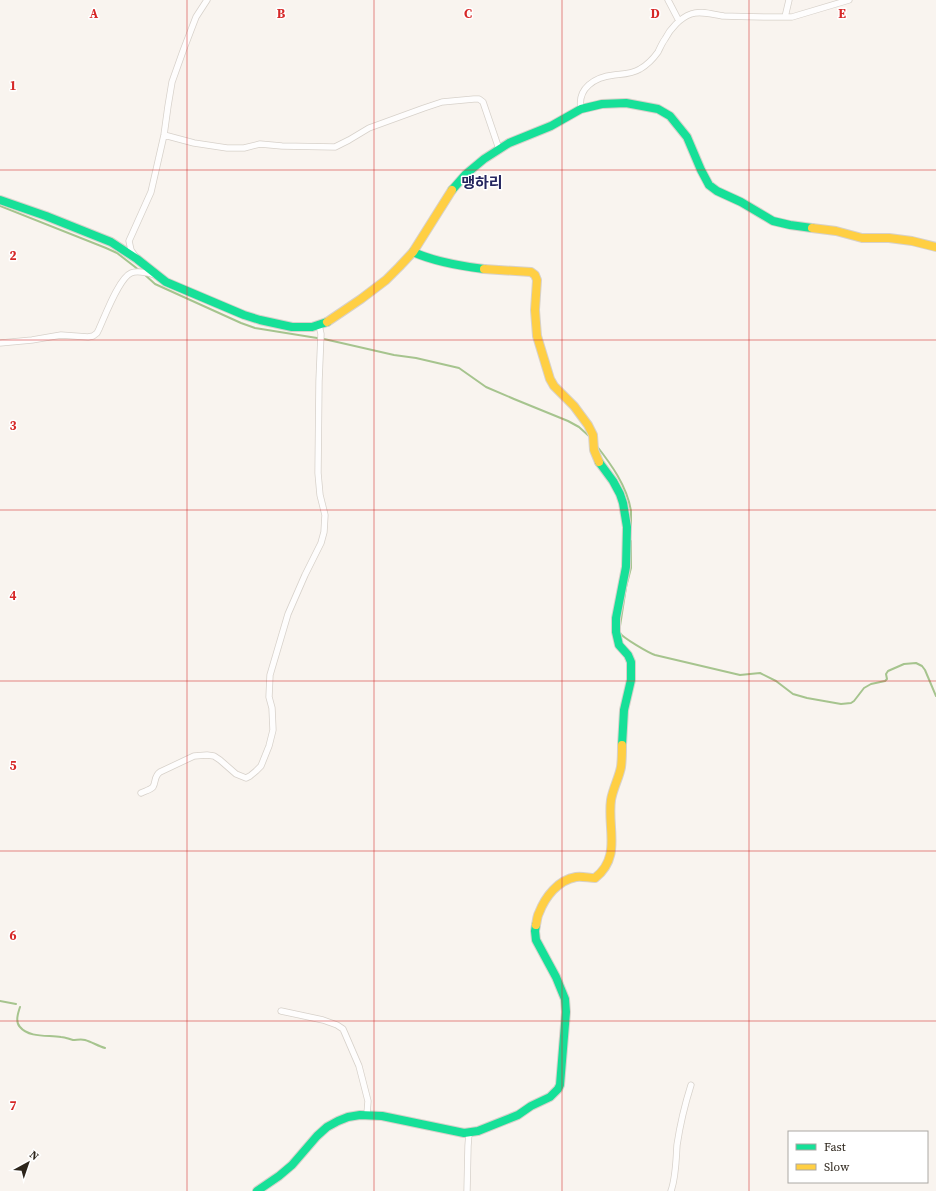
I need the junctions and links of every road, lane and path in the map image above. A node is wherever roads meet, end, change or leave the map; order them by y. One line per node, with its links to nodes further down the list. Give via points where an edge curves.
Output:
1 (207, 0): 8 (street, via 196,17 176,69 169,96)
2 (668, 0): 6 (street)
3 (789, 0): 5 (street)
4 (849, 0): 5 (street)
5 (785, 17): 6 (street, via 696,13)
6 (679, 21): 7 (street, via 653,59 640,69 629,74 602,77 588,84 581,97)
7 (580, 109): 9 (street, via 551,126); 11 (street, via 602,104 626,103 664,112 676,122 686,137 709,185 773,221 862,238 889,238)
8 (164, 135): 9 (street, via 194,143 235,148 260,144 335,147 369,128 417,110 442,102 479,99 483,102); 13 (street, via 151,192 129,241)
9 (499, 148): 12 (street, via 454,187)
10 (0, 200): 13 (street, via 111,242)
11 (936, 247)
12 (413, 252): 15 (street, via 386,280 327,322); 21 (street, via 453,264 531,272 535,275 537,336 549,374 554,386 588,425 598,459 620,494 627,527 626,566 616,618 616,632 619,645 628,655 631,670 624,710 621,767 611,800 610,857 595,878 570,879 550,893 538,914 535,931 536,940 565,999 560,1085 550,1097 518,1115)
13 (137, 259): 14 (street)
14 (159, 276): 15 (street, via 174,286 244,316 292,328); 16 (street, via 135,272 125,277 100,329 93,336 61,335)
15 (320, 324): 17 (street, via 318,473 325,514 324,532 288,614 270,675 269,697 273,730 269,746 261,766 246,778 236,774 214,756 194,756 160,772 156,775 152,788)
16 (0, 343)
17 (141, 793)
18 (282, 1011): 20 (street, via 323,1020 343,1029 359,1066 368,1101)
19 (691, 1085): 24 (street, via 682,1119)
20 (367, 1114): 21 (street); 22 (street, via 331,1124 292,1165)
21 (469, 1133): 23 (street)
22 (257, 1191)
23 (467, 1191)
24 (671, 1191)

